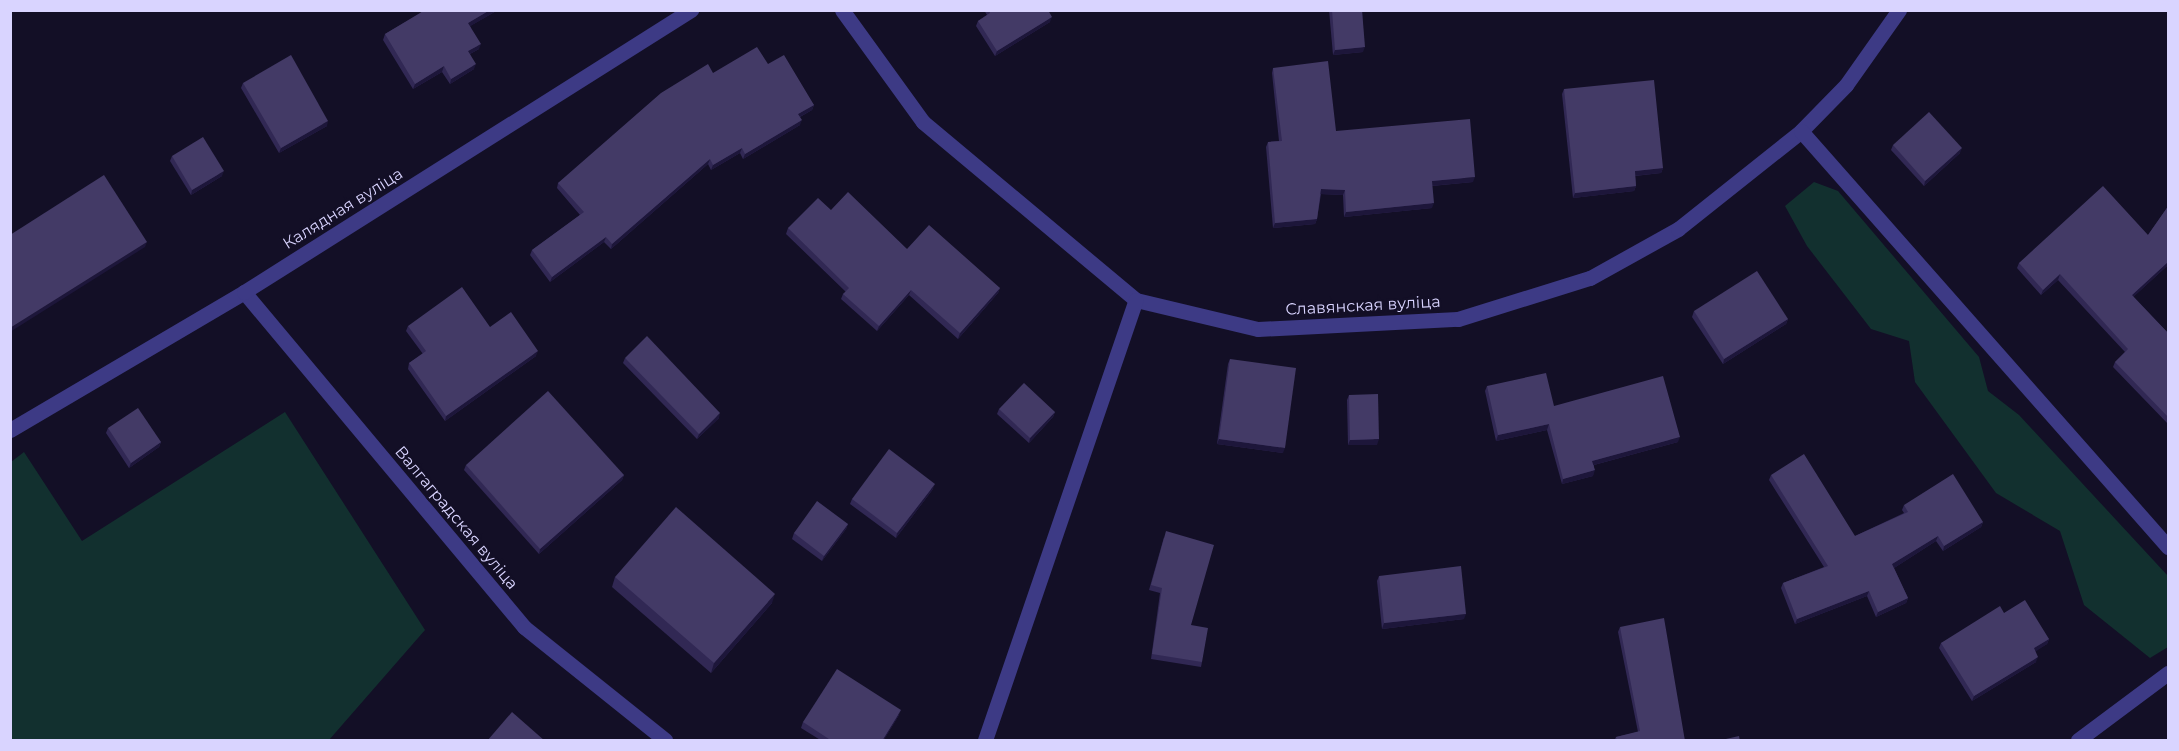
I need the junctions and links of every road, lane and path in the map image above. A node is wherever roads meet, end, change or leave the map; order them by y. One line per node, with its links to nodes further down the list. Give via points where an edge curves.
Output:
1 (691, 10): 5 (street, Калядная вуліца)
2 (842, 10): 6 (street, Славянская вуліца, via 923,122)
3 (1899, 10): 4 (street, Славянская вуліца, via 1846,85)
4 (1801, 131): 6 (street, Славянская вуліца, via 1678,229 1590,278 1458,319 1258,329); 8 (street)
5 (244, 292): 7 (street, Калядная вуліца); 10 (street, Валгаградская вуліца, via 524,627)
6 (1136, 300): 11 (street)
7 (10, 430)
8 (2169, 547)
9 (2169, 673): 12 (street)
10 (665, 741)
11 (985, 741)
12 (2079, 741)

